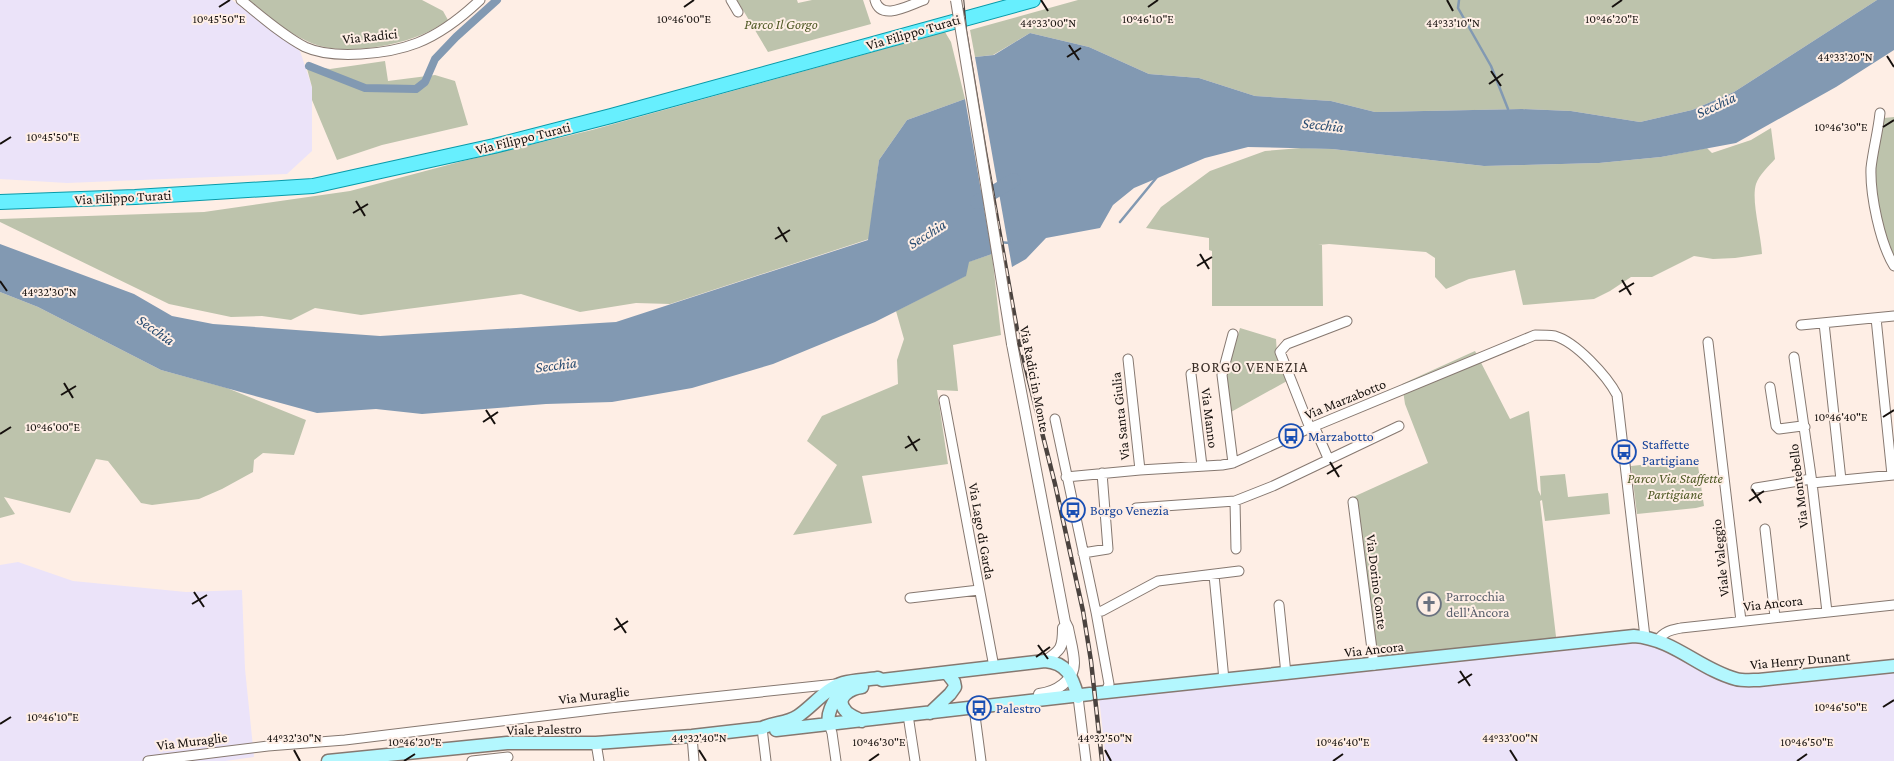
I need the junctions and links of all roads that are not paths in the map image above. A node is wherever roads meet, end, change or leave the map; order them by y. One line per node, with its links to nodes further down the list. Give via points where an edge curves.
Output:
1 (241, 0): 7 (street, Via Radici, via 285,35 307,48 330,53 385,51 417,43 448,26)
2 (731, 0): 8 (street)
3 (874, 0): 4 (street, via 878,8 890,12)
4 (924, 0)
5 (956, 0): 54 (street, Via Radici in Monte, bridge, via 1012,344)
6 (1032, 0): 10 (main road, Via Filippo Turati, via 602,119 313,186)
7 (477, 1)
8 (738, 12)
9 (1880, 114): 11 (street, via 1871,186 1885,245)
10 (0, 202)
11 (1894, 266)
12 (1894, 316): 13 (street)
13 (1876, 318): 15 (street); 33 (street)
14 (1347, 322): 26 (street, via 1287,344 1280,352)
15 (1824, 323): 16 (street); 35 (street)
16 (1801, 325)
17 (1233, 334): 29 (street, via 1222,375)
18 (1708, 342): 53 (street, Viale Valeggio)
19 (1794, 357): 27 (street, Via Montebello)
20 (1128, 359): 31 (street, Via Santa Giulia)
21 (1191, 374): 30 (street, Via Manno)
22 (1770, 387): 27 (street, via 1776,426 1779,429)
23 (944, 400): 46 (street, Via Lago di Garda)
24 (1055, 419): 34 (street)
25 (1399, 426): 28 (street)
26 (1312, 427): 28 (street); 29 (street, Via Marzabotto); 55 (street, Via Marzabotto, via 1535,335 1555,336 1573,345 1612,386 1617,396)
27 (1805, 427): 36 (street, Via Montebello)
28 (1328, 458): 38 (street)
29 (1233, 463): 30 (street, Via Marzabotto)
30 (1202, 466): 31 (street, Via Marzabotto)
31 (1140, 470): 32 (street, Via Marzabotto)
32 (1102, 473): 34 (street, Via Marzabotto); 43 (street, via 1108,549)
33 (1893, 475): 35 (street)
34 (1066, 477): 43 (street)
35 (1841, 480): 36 (street)
36 (1812, 481): 37 (street); 51 (street, Via Montebello)
37 (1756, 488)
38 (1235, 501): 40 (street); 42 (street)
39 (1353, 502): 58 (street, Via Dorino Conte)
40 (1136, 508)
41 (1765, 529): 52 (street)
42 (1236, 549)
43 (1083, 553): 50 (street)
44 (1239, 571): 45 (street)
45 (1214, 575): 50 (street, via 1158,581); 66 (street)
46 (979, 590): 47 (street); 60 (street, Via Lago di Garda)
47 (910, 598)
48 (1280, 605): 62 (street)
49 (1894, 605): 51 (street, Via Ancora)
50 (1096, 612): 68 (street, via 1092,615)
51 (1826, 612): 52 (street, Via Ancora)
52 (1775, 617): 53 (street, Via Ancora)
53 (1741, 621): 56 (street, Via Ancora, via 1669,631)
54 (1065, 622): 57 (street, via 1063,644); 63 (street, Via Radici in Monte, via 1074,663)
55 (1645, 637): 56 (main road, Via Ancora); 58 (main road, Via Ancora)
56 (1658, 640): 59 (main road, Via Henry Dunant, via 1721,674 1738,679 1759,680)
57 (1045, 661): 60 (main road, Via Muraglie); 63 (main road, via 1055,662)
58 (1374, 664): 62 (main road, Via Ancora)
59 (1894, 666)
60 (994, 668): 61 (main road, Via Muraglie)
61 (946, 673): 64 (main road, Via Muraglie); 71 (main road, via 954,682 953,691)
62 (1286, 674): 66 (main road, Via Ancora)
63 (1071, 675): 68 (main road, Via Radici in Monte); 69 (street, via 1055,691 1024,696)
64 (914, 677): 65 (main road, Via Muraglie); 73 (main road, via 909,682 853,688 847,692 842,699 845,711)
65 (882, 680): 67 (main road, Via Muraglie); 74 (main road, via 851,685 842,690 831,707)
66 (1224, 680): 68 (main road, Via Ancora)
67 (841, 684): 75 (main road, Viale Palestro, via 785,723); 80 (street, Via Muraglie)
68 (1093, 694): 69 (main road, Viale Palestro); 89 (street, Via Radici in Monte)
69 (1009, 704): 70 (main road, Viale Palestro)
70 (974, 708): 71 (main road, Viale Palestro); 88 (street)
71 (930, 712): 72 (main road, Viale Palestro)
72 (908, 715): 73 (main road, Viale Palestro); 87 (street)
73 (862, 721): 74 (main road, Viale Palestro)
74 (829, 724): 75 (main road, Viale Palestro, via 770,731); 86 (street)
75 (762, 728): 76 (main road, Viale Palestro); 85 (street)
76 (692, 736): 77 (main road, Viale Palestro); 84 (street)
77 (596, 743): 78 (main road, Viale Palestro); 83 (street)
78 (507, 744): 79 (street); 81 (main road, Viale Palestro)
79 (508, 759): 82 (street)
80 (148, 761)
81 (328, 761)
82 (472, 761)
83 (599, 761)
84 (694, 761)
85 (766, 761)
86 (836, 761)
87 (915, 761)
88 (981, 761)
89 (1086, 761)

